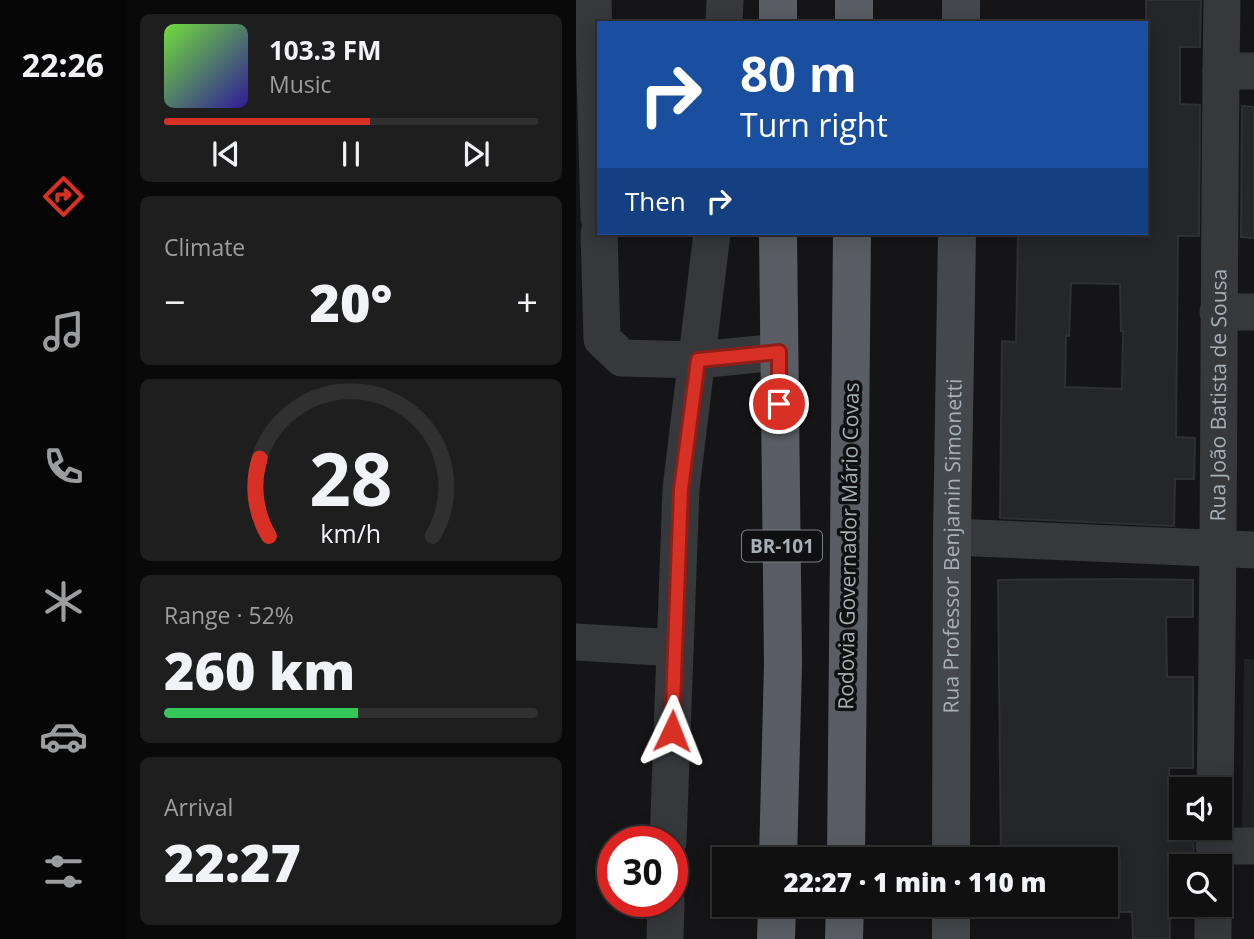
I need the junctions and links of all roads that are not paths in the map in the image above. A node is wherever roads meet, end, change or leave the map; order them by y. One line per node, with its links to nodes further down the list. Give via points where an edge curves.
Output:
1 (593, 0): 12 (street)
2 (725, 0): 7 (street)
3 (778, 0): 8 (highway)
4 (854, 0): 9 (highway)
5 (961, 0): 10 (main road)
6 (1222, 0): 11 (street, Rua João Batista de Sousa)
7 (724, 21)
8 (778, 21)
9 (854, 21)
10 (960, 21)
11 (1237, 71): 18 (street, Rua João Batista de Sousa)
12 (597, 145)
13 (599, 235): 21 (street, via 602,339 622,358)
14 (712, 235): 21 (street)
15 (778, 235): 20 (highway, BR-101)
16 (852, 235): 30 (highway, Rodovia Governador Mário Covas / BR-101)
17 (957, 235): 22 (main road, Rua Professor Benjamin Simonetti)
18 (1218, 312): 19 (street); 23 (street, Rua João Batista de Sousa)
19 (1254, 312)
20 (779, 352): 21 (street); 29 (highway, BR-101, via 783,664)
21 (698, 360): 25 (street, via 681,489)
22 (952, 537): 23 (street); 31 (main road, Rua Professor Benjamin Simonetti)
23 (1237, 550): 26 (street, Rua João Batista de Sousa)
24 (576, 642): 25 (street)
25 (675, 648): 27 (street)
26 (1216, 777)
27 (669, 826)
28 (1254, 846): 32 (street)
29 (778, 847)
30 (846, 847)
31 (951, 847)
32 (1214, 847)
33 (666, 917): 38 (street)
34 (777, 917): 39 (highway)
35 (845, 917): 40 (highway)
36 (951, 917): 41 (main road)
37 (1213, 917): 42 (street)
38 (665, 939)
39 (776, 939)
40 (844, 939)
41 (951, 939)
42 (1213, 939)

